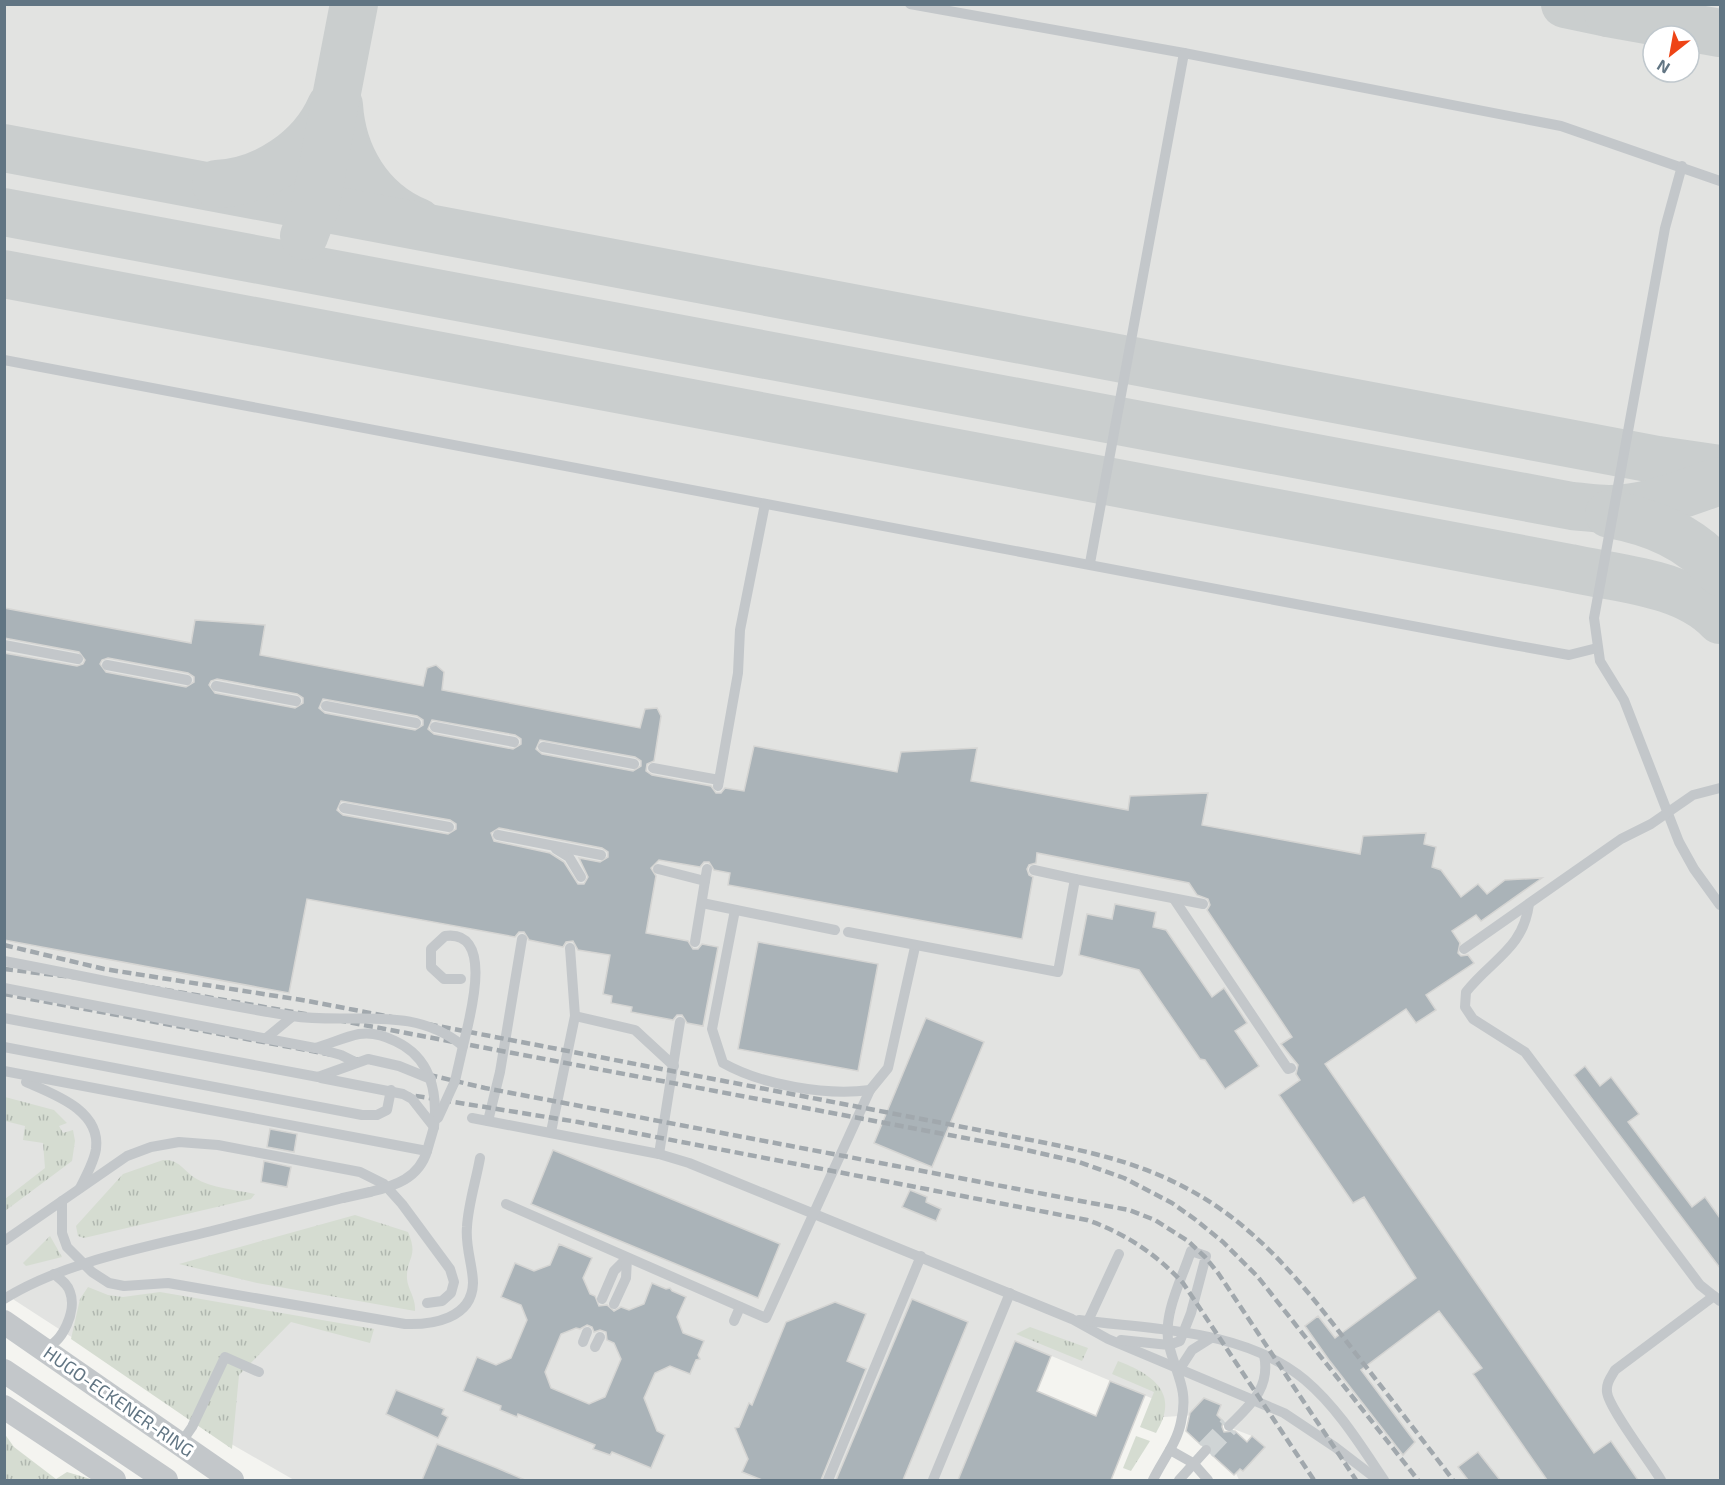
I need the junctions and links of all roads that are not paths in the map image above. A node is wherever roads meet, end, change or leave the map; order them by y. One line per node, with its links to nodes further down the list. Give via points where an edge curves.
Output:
1 (910, 4): 2 (lane)
2 (1184, 53): 3 (lane, via 1561,126); 7 (lane)
3 (1682, 166): 4 (lane); 9 (lane, via 1671,202 1624,442 1594,618)
4 (1720, 181)
5 (4, 360): 6 (lane)
6 (765, 504): 7 (lane); 21 (lane, via 740,630 738,673 719,783)
7 (1090, 563): 9 (lane, via 1569,655)
8 (4, 645): 10 (lane)
9 (1597, 648): 24 (lane, via 1606,672 1624,700)
10 (78, 659)
11 (107, 665): 12 (lane)
12 (188, 680)
13 (216, 686): 14 (lane)
14 (296, 701)
15 (326, 706): 16 (lane)
16 (416, 723)
17 (435, 727): 18 (lane)
18 (514, 742)
19 (543, 747): 20 (lane)
20 (634, 764)
21 (653, 768)
22 (1720, 788): 24 (lane, via 1693,795)
23 (344, 808): 25 (lane)
24 (1667, 812): 38 (lane); 39 (lane, via 1694,868)
25 (449, 826)
26 (498, 835): 27 (lane)
27 (550, 846): 28 (lane); 32 (lane, via 569,857)
28 (601, 855)
29 (658, 869): 34 (lane)
30 (707, 869): 34 (lane)
31 (1034, 870): 33 (lane)
32 (581, 877)
33 (1075, 879): 35 (lane); 45 (lane, via 1058,972)
34 (705, 881): 36 (lane)
35 (1174, 899): 37 (lane); 61 (lane, via 1288,1069)
36 (702, 903): 40 (lane); 44 (lane)
37 (1203, 904)
38 (1529, 904): 47 (lane); 86 (lane, via 1521,933 1466,992 1465,1007 1473,1019 1525,1052 1700,1285)
39 (1720, 904)
40 (735, 910): 41 (lane); 67 (lane, via 712,1029 723,1063 747,1076 844,1094)
41 (835, 930)
42 (848, 932): 45 (lane)
43 (522, 939): 69 (lane)
44 (695, 942)
45 (915, 946): 67 (lane, via 888,1068)
46 (570, 948): 52 (lane)
47 (1464, 949)
48 (4, 961): 51 (lane, bridge)
49 (461, 979): 56 (lane, bridge, via 444,979 431,967 431,949 445,936 462,938 469,944 476,963)
50 (4, 988): 55 (lane, bridge)
51 (293, 1016): 55 (lane); 56 (lane, bridge, via 382,1017 423,1024 440,1029)
52 (575, 1016): 60 (lane, via 635,1030); 71 (lane)
53 (4, 1018): 63 (lane, bridge)
54 (680, 1022): 60 (lane)
55 (265, 1039): 58 (lane, bridge)
56 (463, 1046): 70 (lane, bridge, via 455,1081)
57 (4, 1047): 66 (lane, bridge, via 362,1115 387,1110)
58 (315, 1048): 59 (lane, bridge); 64 (lane, bridge, via 359,1034 382,1036 412,1050 423,1061)
59 (355, 1062): 63 (lane, bridge); 64 (lane, bridge, via 377,1061)
60 (674, 1066): 73 (lane)
61 (1292, 1068)
62 (4, 1071): 72 (lane, bridge)
63 (318, 1077): 66 (lane, bridge)
64 (431, 1079): 70 (lane, bridge, via 436,1105)
65 (26, 1082): 75 (lane, via 69,1102 93,1130 96,1151)
66 (391, 1089): 70 (lane, bridge, via 412,1100)
67 (870, 1090): 78 (lane)
68 (472, 1118): 69 (lane)
69 (488, 1121): 71 (lane)
70 (434, 1127): 72 (lane)
71 (551, 1132): 73 (lane)
72 (427, 1151): 83 (lane, bridge, via 415,1172 387,1188)
73 (659, 1154): 78 (lane)
74 (480, 1158): 83 (lane, via 466,1226 473,1283 470,1296 463,1308 440,1322 405,1324 168,1283 114,1285)
75 (80, 1189): 76 (lane); 89 (lane, via 136,1152 188,1140 360,1172 384,1184 453,1274 453,1289 447,1298)
76 (62, 1201): 79 (lane); 83 (lane, via 64,1240)
77 (506, 1204): 82 (lane)
78 (814, 1212): 81 (lane); 91 (lane, via 766,1318)
79 (4, 1241)
80 (1119, 1254): 94 (lane)
81 (921, 1256): 85 (lane); 116 (lane)
82 (627, 1258): 88 (lane, via 614,1271); 90 (lane, via 626,1278); 91 (lane)
83 (82, 1264): 84 (lane)
84 (54, 1274): 87 (lane); 101 (lane, via 71,1293 72,1306 60,1338)
85 (1010, 1293): 92 (lane); 117 (lane)
86 (1717, 1298): 123 (lane, via 1615,1370 1608,1381 1606,1393 1613,1407)
87 (4, 1299)
88 (602, 1299)
89 (427, 1303)
90 (615, 1304)
91 (740, 1307): 93 (lane)
92 (1072, 1319): 94 (lane); 99 (lane)
93 (734, 1321)
94 (1089, 1321): 96 (lane)
95 (4, 1322): 101 (street, HUGO-ECKENER-RING)
96 (1169, 1331): 97 (lane); 97 (lane, via 1171,1311 1191,1251 1206,1256); 100 (lane)
97 (1184, 1333): 98 (lane); 100 (lane, via 1180,1341)
98 (1211, 1338): 102 (lane, via 1233,1342); 103 (lane, via 1192,1350)
99 (1108, 1339): 100 (lane); 103 (lane)
100 (1169, 1345): 103 (lane)
101 (43, 1349): 109 (street, HUGO-ECKENER-RING)
102 (1264, 1356): 106 (lane, via 1265,1382); 122 (lane, via 1307,1381 1354,1436)
103 (1179, 1370): 106 (lane); 111 (lane, via 1184,1395 1182,1420)
104 (4, 1371): 114 (street)
105 (259, 1372): 109 (lane, via 225,1357)
106 (1254, 1400): 108 (lane); 121 (lane, via 1284,1413)
107 (5, 1408): 113 (street)
108 (1229, 1426)
109 (181, 1443): 115 (street, HUGO-ECKENER-RING)
110 (1206, 1449): 112 (lane)
111 (1170, 1450): 112 (lane); 118 (lane)
112 (1193, 1463): 119 (lane); 120 (lane)
113 (114, 1480)
114 (166, 1480)
115 (232, 1480)
116 (828, 1480)
117 (933, 1480)
118 (1153, 1480)
119 (1179, 1480)
120 (1208, 1480)
121 (1378, 1480)
122 (1384, 1480)
123 (1661, 1480)

